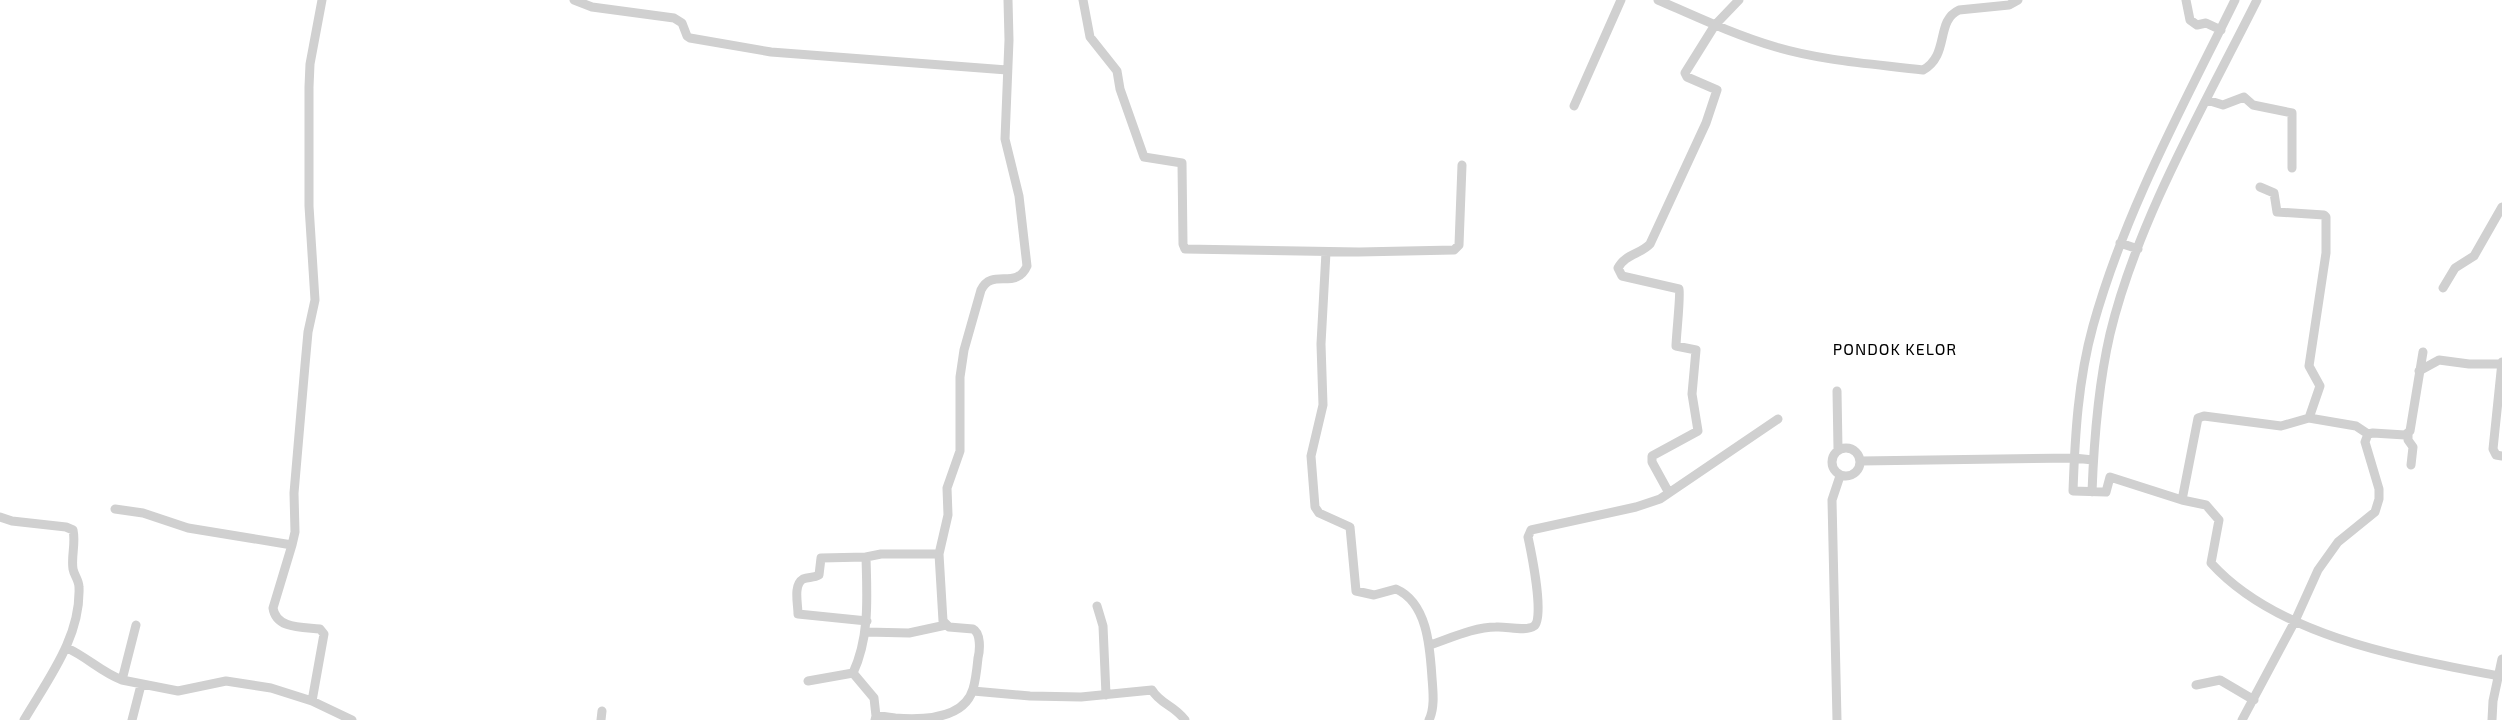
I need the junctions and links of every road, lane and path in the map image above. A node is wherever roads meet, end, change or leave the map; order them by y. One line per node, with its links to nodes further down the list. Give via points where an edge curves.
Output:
1 (322, 0): 45 (street, via 309,87 309,206 315,300 305,365)
2 (574, 0): 14 (street, via 592,7 674,18 690,38 740,48)
3 (1008, 0): 14 (street)
4 (1083, 0): 23 (street, via 1090,37 1117,71 1120,89 1144,157 1182,163 1182,244 1185,248)
5 (1621, 0): 16 (street)
6 (1658, 0): 12 (street)
7 (1739, 0): 12 (street)
8 (2018, 0): 12 (street, via 2009,5 1959,10 1951,14 1938,56 1923,70 1777,48)
9 (2186, 0): 13 (street, via 2190,20 2196,25 2206,23)
10 (2235, 0): 13 (street)
11 (2256, 0): 15 (street)
12 (1716, 24): 41 (street, via 1685,73 1687,77 1717,90 1706,123 1650,244 1618,268 1622,276 1679,289 1676,346 1695,349 1696,352 1692,394 1698,430 1652,456 1652,462)
13 (2221, 30): 21 (street, via 2141,191)
14 (1006, 70): 46 (street, via 1005,139 1019,196 1027,266 1024,275 990,280 981,290 964,350 960,377 960,451 947,488 948,515)
15 (2207, 100): 18 (street, via 2223,105 2244,97 2253,105 2292,113); 22 (street)
16 (1574, 106)
17 (1462, 165): 23 (street, via 1459,245 1456,250)
18 (2292, 168)
19 (2260, 187): 29 (street, via 2274,193 2277,212 2326,217 2326,253 2309,366 2320,386)
20 (2502, 207): 24 (street, via 2474,256 2455,268)
21 (2120, 243): 22 (street); 35 (street, via 2092,327 2079,394)
22 (2138, 249): 36 (street, via 2111,332 2098,396)
23 (1326, 252): 54 (street, via 1321,336 1323,405 1311,456 1315,507 1319,513 1350,527 1356,591 1374,595 1392,589 1401,592 1418,610)
24 (2443, 288)
25 (2423, 352): 27 (street)
26 (2502, 363): 27 (street, via 2469,364 2440,360); 34 (street, via 2493,449 2496,456)
27 (2419, 371): 32 (street, via 2412,427)
28 (1837, 391): 33 (street)
29 (2309, 418): 31 (street, via 2356,426); 42 (street, via 2281,426 2204,416 2198,418)
30 (1778, 419): 41 (street)
31 (2368, 434): 32 (street); 49 (street, via 2365,442 2379,489 2375,512 2338,542 2318,570)
32 (2408, 434): 38 (street, via 2408,440 2414,447)
33 (1838, 449): 37 (street, via 1848,447 1857,452); 39 (street, via 1832,458 1833,468)
34 (2502, 456)
35 (2074, 458): 36 (street); 37 (street); 40 (street, via 2073,491)
36 (2093, 460): 40 (street)
37 (1861, 461): 39 (street, via 1858,470 1850,476)
38 (2411, 465)
39 (1840, 476): 73 (street, via 1832,500)
40 (2092, 492): 42 (street, via 2106,492 2110,477)
41 (1670, 493): 54 (street, via 1636,507 1531,530 1528,537 1539,607 1539,620 1535,626 1494,626)
42 (2182, 500): 49 (street, via 2206,504 2218,518 2210,560 2212,565 2251,596)
43 (115, 509): 45 (street, via 149,514 188,528)
44 (0, 517): 55 (street, via 73,530 73,569 80,588)
45 (292, 546): 66 (street, via 273,608 274,617 280,622 320,629 324,634)
46 (939, 554): 47 (street); 52 (street, via 943,621)
47 (866, 557): 50 (street); 50 (street, via 821,558 819,575 805,578 797,588 798,614)
48 (1097, 606): 64 (street, via 1103,626)
49 (2295, 621): 58 (street, via 2359,645); 65 (street)
50 (866, 622): 53 (street)
51 (136, 625): 59 (street)
52 (946, 625): 53 (street, via 909,633); 63 (street, via 977,631 979,655)
53 (866, 632): 57 (street)
54 (1430, 645): 72 (street, via 1434,698)
55 (67, 648): 59 (street, via 106,674); 68 (street)
56 (2502, 659): 58 (street)
57 (853, 673): 60 (street); 67 (street, via 874,698)
58 (2499, 676): 75 (street)
59 (122, 680): 61 (street)
60 (808, 681)
61 (141, 685): 66 (street, via 178,691 226,681 271,688); 69 (street)
62 (2196, 685): 65 (street, via 2220,680)
63 (973, 691): 64 (street, via 1030,696); 67 (street, via 960,707 945,717)
64 (1106, 696): 71 (street, via 1152,690 1156,698 1177,708)
65 (2254, 700): 74 (street)
66 (312, 701): 70 (street)
67 (875, 718)
68 (24, 720)
69 (132, 720)
70 (352, 720)
71 (1185, 720)
72 (1429, 720)
73 (1837, 720)
74 (2242, 720)
75 (2492, 720)

